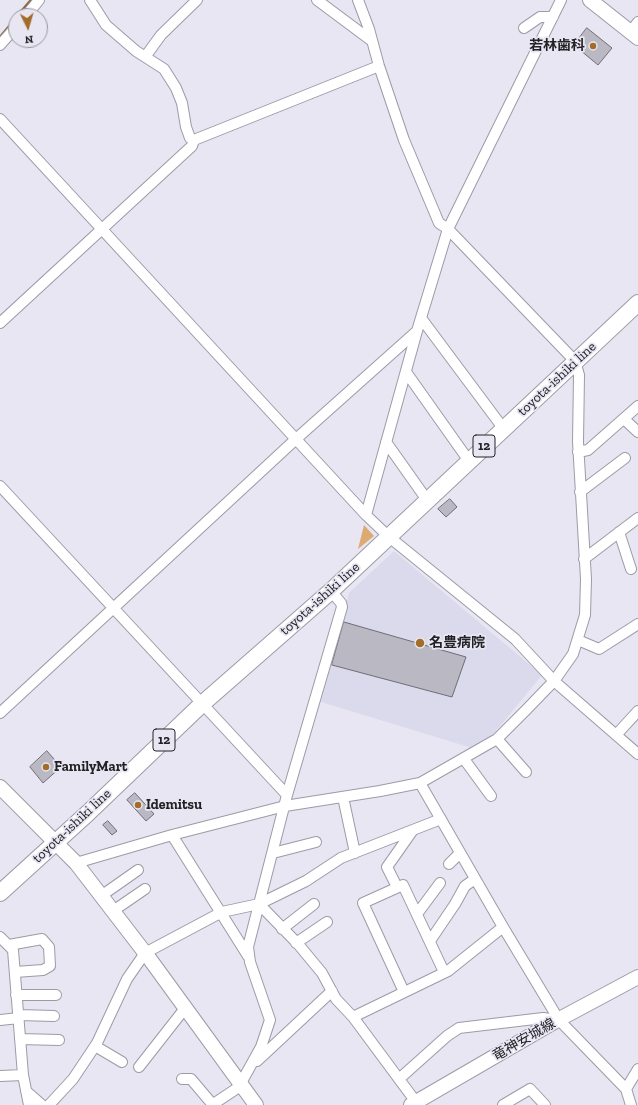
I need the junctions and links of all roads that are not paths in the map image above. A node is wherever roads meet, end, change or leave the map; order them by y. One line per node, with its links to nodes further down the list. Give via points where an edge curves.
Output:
1 (39, 0): 8 (street)
2 (90, 0): 15 (street, via 106,25)
3 (197, 0): 15 (street, via 161,34)
4 (317, 0): 13 (street)
5 (358, 0): 13 (street, via 370,28)
6 (561, 0): 9 (street)
7 (590, 0): 11 (street)
8 (32, 8)
9 (553, 17): 10 (street, via 540,17); 20 (street)
10 (524, 28)
11 (635, 31)
12 (8, 36): 14 (street)
13 (372, 41): 16 (street)
14 (0, 46)
15 (145, 57): 18 (street, via 164,69 174,84 182,103 186,127 190,138)
16 (379, 66): 18 (street); 20 (street, via 408,150 439,223)
17 (0, 119): 19 (street)
18 (194, 140): 19 (street, via 192,146)
19 (101, 229): 23 (street); 31 (street)
20 (448, 229): 22 (street); 25 (street)
21 (638, 303): 25 (main road, toyota-ishiki line / 12)
22 (421, 318): 24 (street); 29 (street)
23 (0, 323)
24 (417, 331): 26 (street); 31 (street)
25 (575, 361): 29 (main road, toyota-ishiki line / 12); 33 (street, via 579,375)
26 (406, 372): 32 (street); 35 (street)
27 (638, 406): 28 (street)
28 (624, 419): 30 (street); 33 (street, via 588,450)
29 (503, 428): 35 (main road, toyota-ishiki line / 12)
30 (638, 432)
31 (296, 439): 39 (street); 46 (street)
32 (386, 442): 38 (street); 39 (street)
33 (578, 452): 37 (street)
34 (624, 458): 37 (street)
35 (469, 461): 38 (main road, toyota-ishiki line / 12)
36 (0, 486): 46 (street)
37 (580, 492): 43 (street)
38 (427, 500): 42 (main road, toyota-ishiki line / 12)
39 (366, 515): 42 (street)
40 (638, 519): 41 (street)
41 (620, 532): 43 (street); 44 (street)
42 (388, 536): 45 (main road, toyota-ishiki line / 12); 49 (street, via 515,639)
43 (584, 559): 48 (street, via 585,615)
44 (631, 569)
45 (331, 590): 50 (main road, toyota-ishiki line / 12); 60 (street, via 342,607)
46 (113, 609): 50 (street); 52 (street)
47 (638, 624): 48 (street, via 599,650)
48 (578, 640): 49 (street, via 573,654)
49 (554, 681): 53 (street); 54 (street)
50 (202, 704): 60 (street); 67 (main road, toyota-ishiki line / 12)
51 (638, 711): 53 (street)
52 (0, 713)
53 (616, 735): 55 (street)
54 (497, 739): 56 (street); 57 (street)
55 (638, 754)
56 (464, 759): 58 (street); 61 (street)
57 (526, 772)
58 (420, 783): 62 (street); 64 (street)
59 (0, 787): 67 (street)
60 (287, 795): 63 (street)
61 (491, 796)
62 (343, 797): 63 (street); 70 (street)
63 (285, 806): 66 (street); 69 (street)
64 (441, 819): 65 (street); 71 (street)
65 (413, 830): 70 (street); 78 (street, via 387,867)
66 (172, 835): 72 (street); 85 (street)
67 (56, 842): 72 (street); 76 (main road, toyota-ishiki line / 12)
68 (316, 842): 69 (street)
69 (273, 853): 82 (street)
70 (355, 853): 82 (street, via 341,858 306,881)
71 (460, 853): 73 (street); 75 (street)
72 (76, 863): 81 (street)
73 (449, 864)
74 (138, 870): 81 (street)
75 (475, 879): 88 (street); 91 (street, via 465,886)
76 (6, 880): 80 (main road, toyota-ishiki line / 12)
77 (440, 883): 86 (street)
78 (397, 887): 86 (street, via 403,885); 100 (street, via 363,903)
79 (145, 888): 84 (street)
80 (0, 893)
81 (101, 896): 84 (street)
82 (258, 904): 85 (street); 89 (street); 95 (street, via 248,947)
83 (314, 904): 89 (street)
84 (113, 911): 94 (street)
85 (222, 912): 94 (street); 95 (street)
86 (417, 914): 91 (street)
87 (327, 922): 92 (street)
88 (502, 927): 97 (street); 108 (street)
89 (282, 929): 92 (street)
90 (0, 937): 93 (street)
91 (430, 941): 97 (street)
92 (296, 943): 99 (street, via 322,973)
93 (9, 945): 96 (street, via 13,950); 96 (street, via 42,939 49,947 50,966 43,970)
94 (145, 953): 103 (street); 111 (street, via 126,979)
95 (249, 957): 113 (street, via 270,1020)
96 (15, 972): 101 (street)
97 (444, 972): 100 (street)
98 (638, 977): 108 (street, 竜神安城線)
99 (332, 991): 106 (street); 113 (street)
100 (404, 992): 106 (street)
101 (16, 995): 102 (street); 105 (street)
102 (56, 995)
103 (186, 1007): 114 (street); 120 (street)
104 (54, 1016): 105 (street)
105 (19, 1017): 107 (street); 109 (street)
106 (353, 1017): 119 (street)
107 (0, 1020)
108 (556, 1021): 119 (street, via 543,1018 459,1028); 121 (street); 123 (street, 竜神安城線)
109 (20, 1040): 110 (street); 116 (street)
110 (59, 1040)
111 (95, 1046): 112 (street); 126 (street, via 73,1079)
112 (122, 1062)
113 (251, 1066): 120 (street)
114 (139, 1067)
115 (638, 1070): 121 (street)
116 (23, 1075): 117 (street); 122 (street)
117 (0, 1076)
118 (182, 1078): 127 (street, via 191,1080)
119 (399, 1079): 123 (street)
120 (242, 1084): 127 (street); 128 (street)
121 (626, 1089): 131 (street)
122 (26, 1091): 124 (street); 125 (street)
123 (414, 1103)
124 (29, 1105)
125 (42, 1105)
126 (49, 1105)
127 (213, 1105)
128 (256, 1105)
129 (502, 1105): 130 (street, via 530,1089)
130 (545, 1105)
131 (631, 1105)

